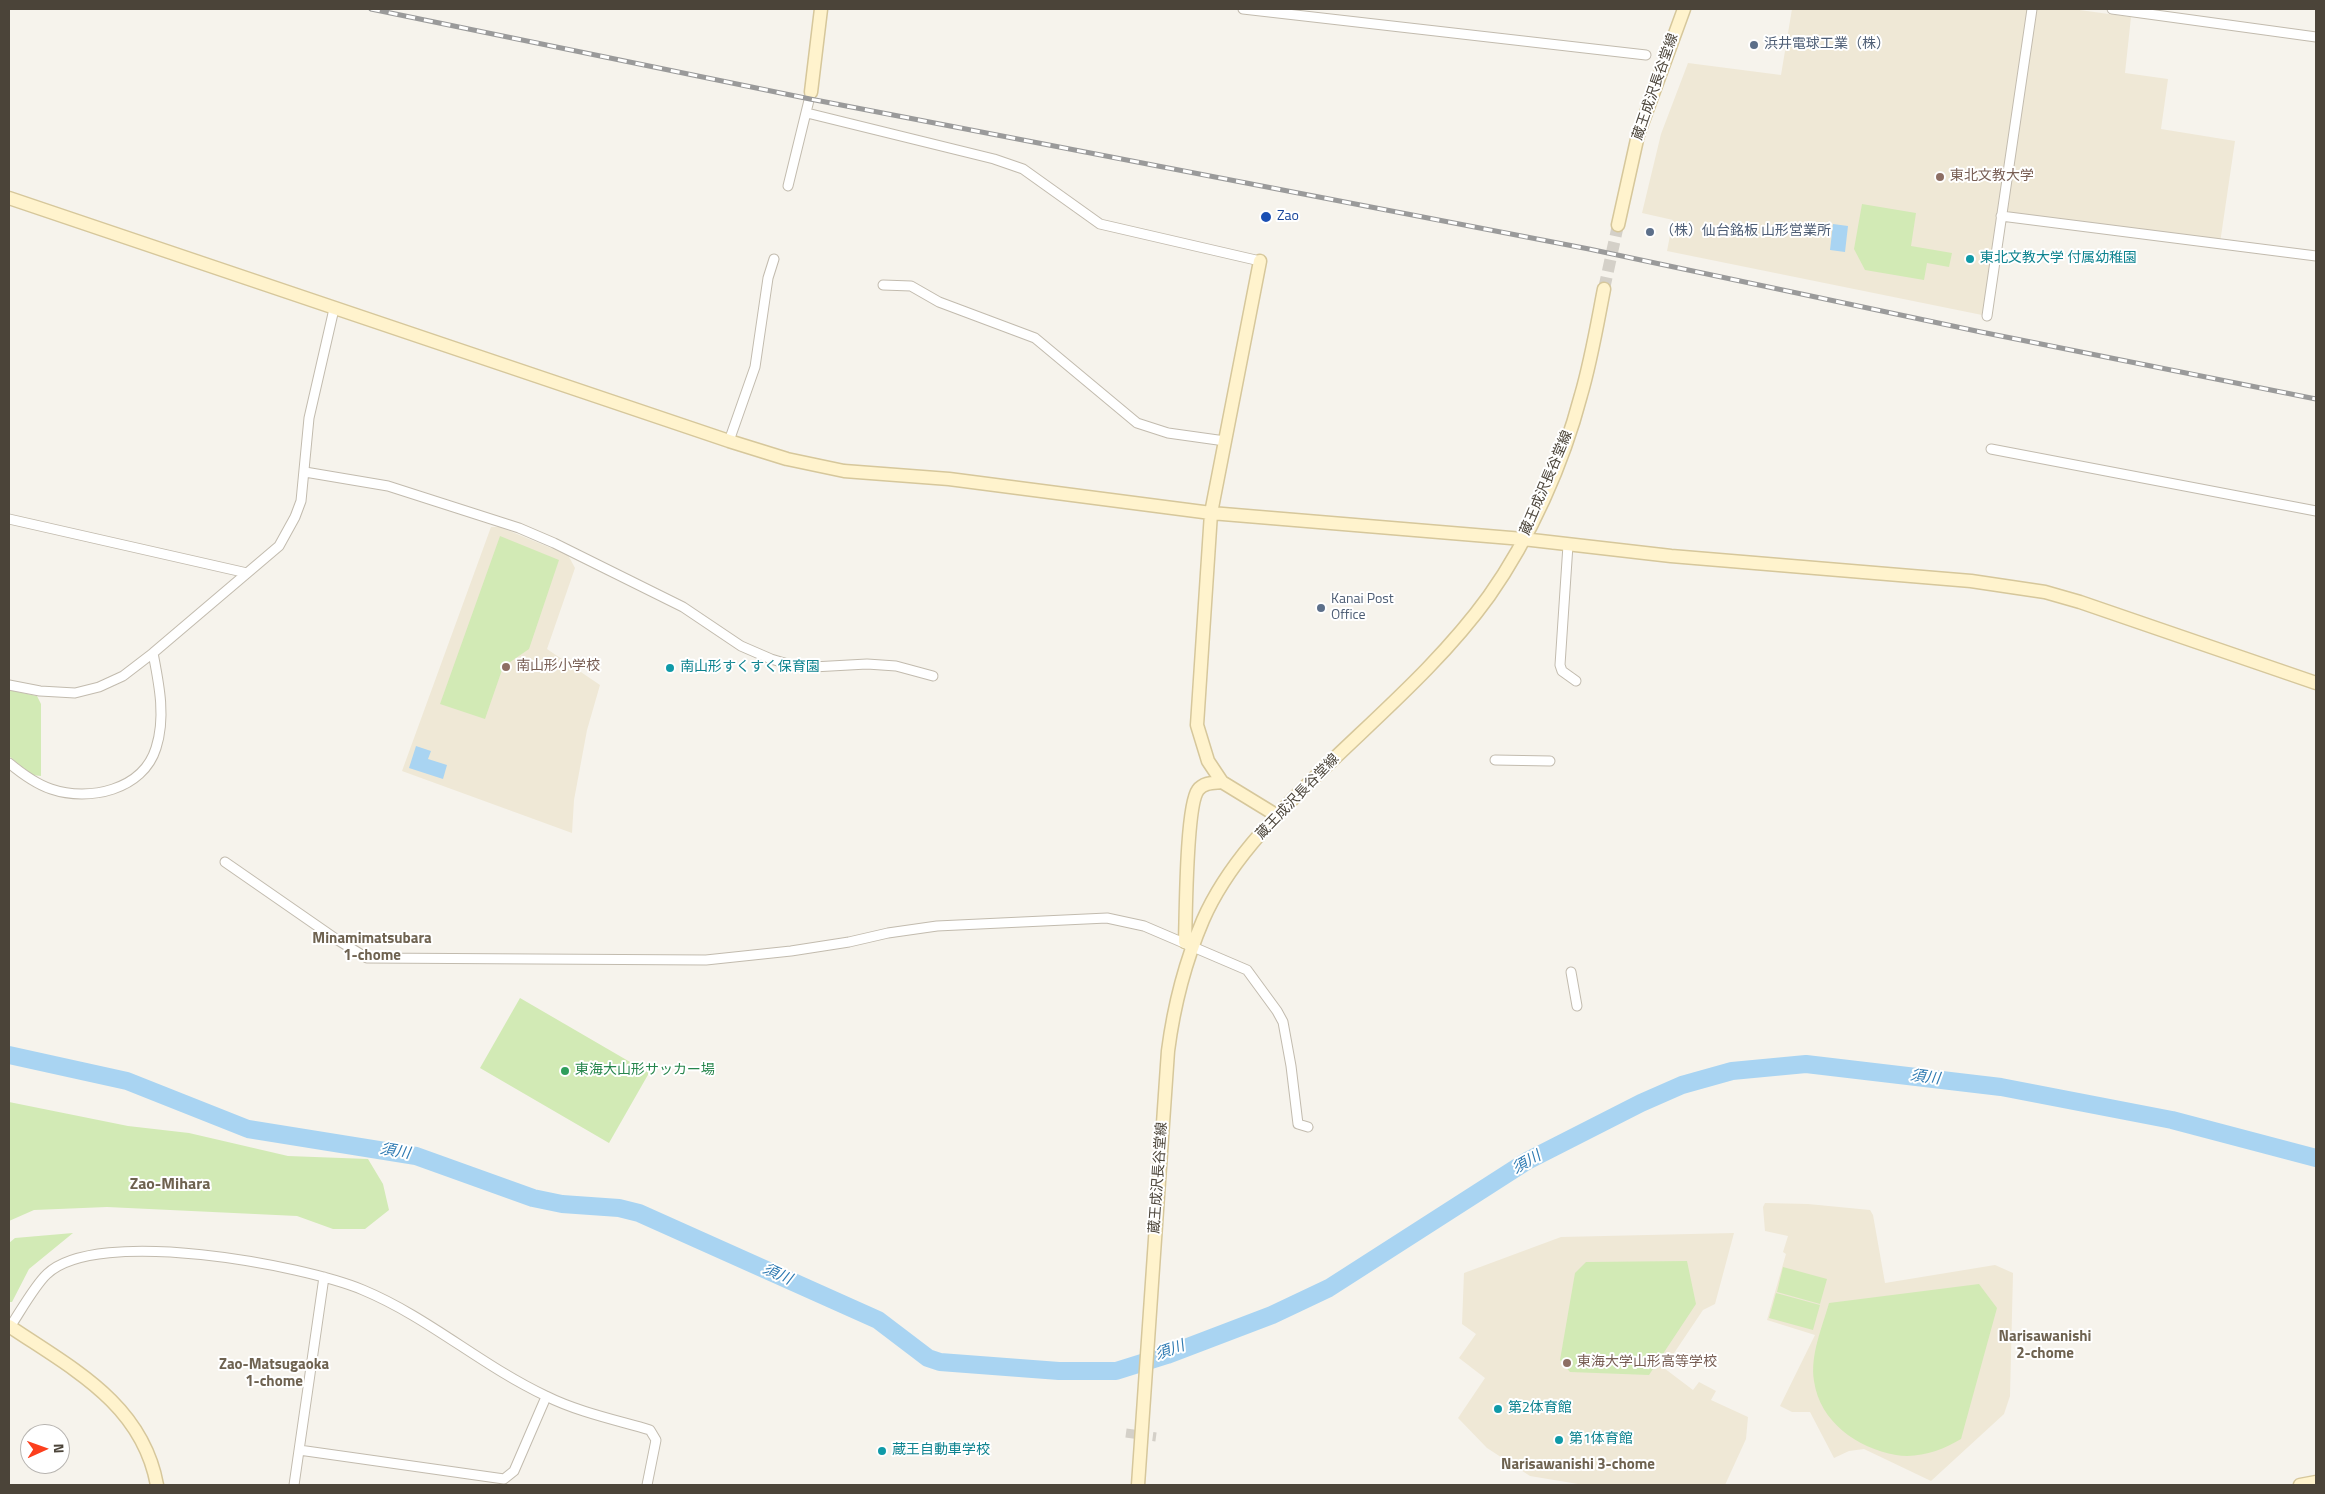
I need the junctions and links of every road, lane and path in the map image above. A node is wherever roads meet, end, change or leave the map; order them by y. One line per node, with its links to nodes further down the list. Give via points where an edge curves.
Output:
1 (821, 9): 8 (street)
2 (1243, 9): 7 (street)
3 (1684, 9): 13 (street, 蔵王成沢長谷堂線, via 1638,135)
4 (2032, 9): 12 (street)
5 (2112, 9): 6 (street)
6 (2316, 37)
7 (1646, 55)
8 (812, 92): 9 (street)
9 (807, 113): 10 (street); 16 (street, via 1023,169 1100,224)
10 (788, 186)
11 (9, 198): 19 (street)
12 (2002, 216): 14 (street); 20 (street)
13 (1618, 225)
14 (2316, 256)
15 (774, 259): 21 (street, via 768,278 755,367)
16 (1260, 261): 22 (street)
17 (882, 285): 22 (street, via 911,286 939,302 1034,338 1137,423 1168,433)
18 (1604, 289): 28 (street, 蔵王成沢長谷堂線, via 1582,395 1571,430)
19 (334, 309): 21 (street); 24 (street, via 313,393)
20 (1987, 316)
21 (729, 441): 26 (street, via 788,459 844,471 974,482)
22 (1225, 441): 26 (street)
23 (1991, 449): 25 (street)
24 (305, 472): 30 (street, via 301,501 286,535 279,546); 32 (street, via 388,486 554,542 683,607 741,646 771,659 800,666 896,666)
25 (2316, 511)
26 (1211, 513): 28 (street); 39 (street, via 1197,725 1208,761)
27 (9, 519): 30 (street)
28 (1524, 539): 29 (street); 40 (street, 蔵王成沢長谷堂線, via 1489,596 1440,654)
29 (1568, 545): 33 (street, via 1560,665 1562,671); 34 (street, via 1971,581 2045,592)
30 (247, 573): 31 (street)
31 (153, 654): 35 (street, via 123,676 75,693); 38 (street, via 161,700 160,732 150,762 134,779 121,788 92,794 66,793 38,783)
32 (933, 676)
33 (1576, 681)
34 (2316, 682)
35 (9, 685)
36 (1494, 760): 37 (street)
37 (1550, 761)
38 (9, 763)
39 (1222, 782): 40 (street); 42 (street, via 1208,783 1194,797 1189,842)
40 (1276, 816): 42 (street, 蔵王成沢長谷堂線, via 1228,877)
41 (225, 862): 42 (street, via 366,958 706,960 792,951 937,926 1089,918 1107,918 1144,926)
42 (1189, 945): 45 (street, via 1247,970 1277,1011 1283,1022 1298,1124); 54 (street, 蔵王成沢長谷堂線, via 1172,1026)
43 (1571, 972): 44 (street)
44 (1577, 1006)
45 (1308, 1127)
46 (324, 1277): 47 (street, via 239,1260 138,1250 74,1258 46,1274); 48 (street, via 392,1303); 49 (street)
47 (10, 1326): 51 (street, via 112,1399 144,1447)
48 (546, 1397): 49 (street, via 514,1471 504,1479); 53 (street, via 650,1430 656,1440)
49 (300, 1450): 52 (street)
50 (2316, 1482): 55 (street)
51 (158, 1485)
52 (294, 1485)
53 (647, 1485)
54 (1138, 1485)
55 (2300, 1485)

